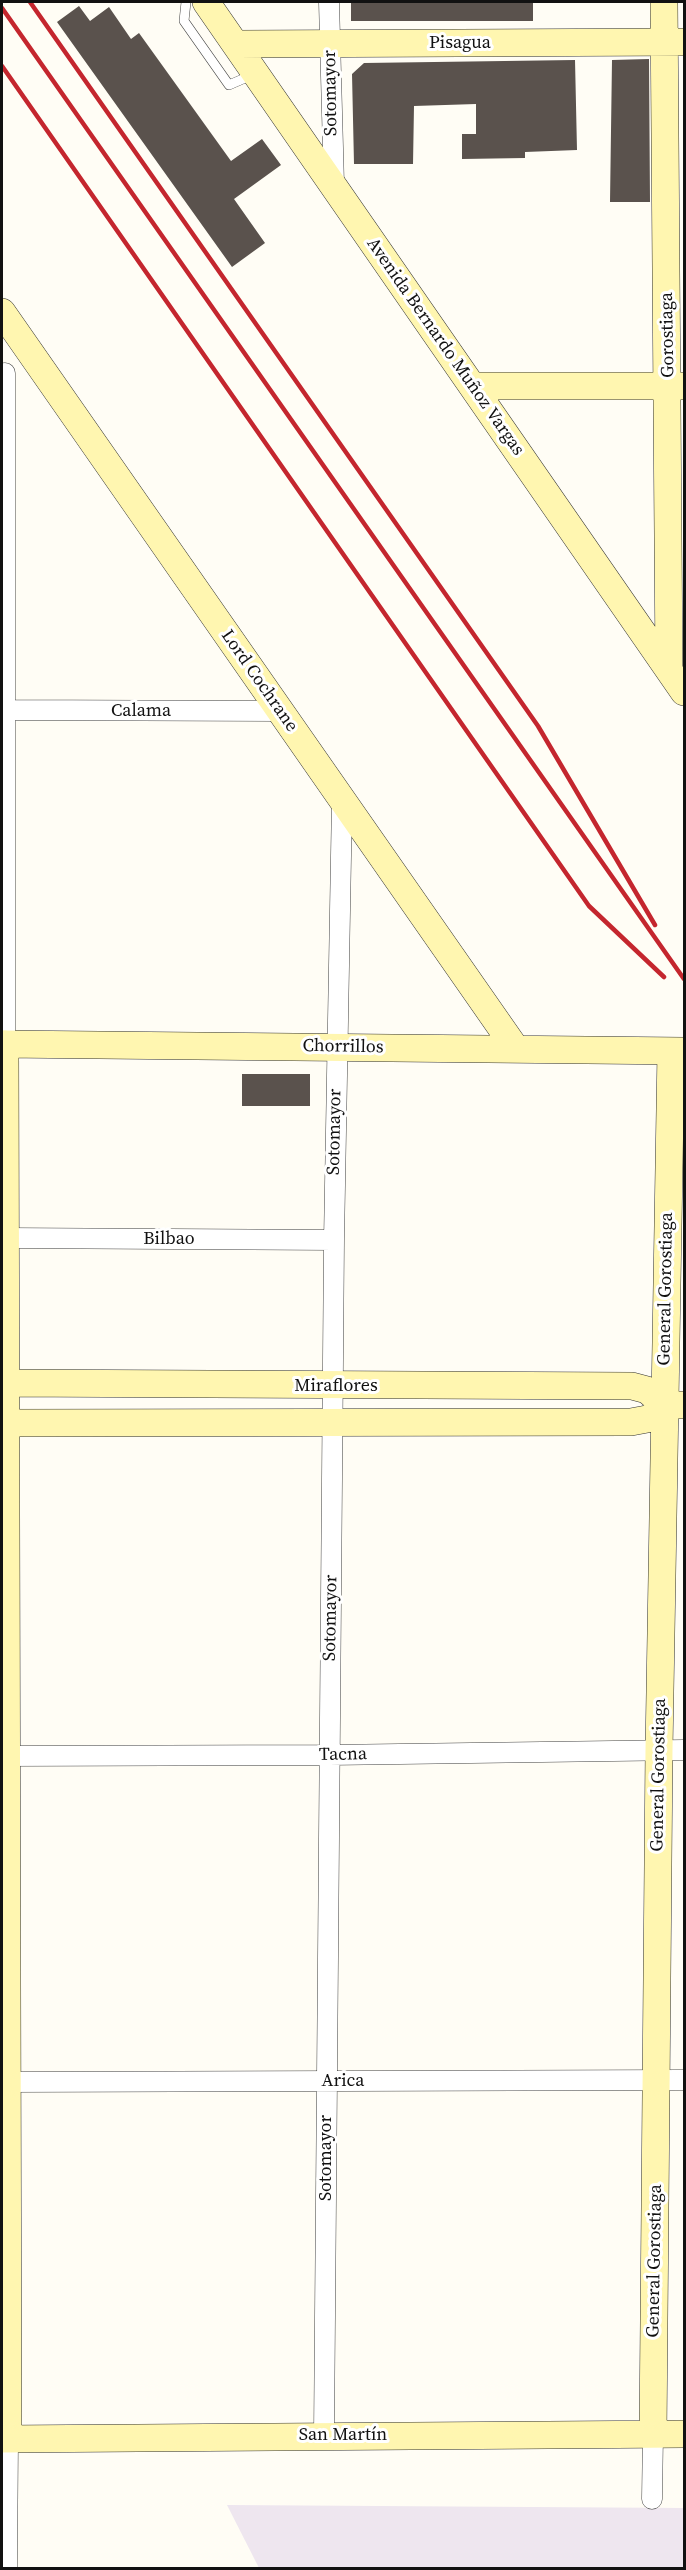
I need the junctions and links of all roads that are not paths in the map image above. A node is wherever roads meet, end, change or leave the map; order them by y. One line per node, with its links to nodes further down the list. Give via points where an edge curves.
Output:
1 (186, 2): 8 (lane, via 184,21 229,85)
2 (206, 2): 6 (street, Avenida Bernardo Muñoz Vargas)
3 (329, 2): 7 (street, Sotomayor)
4 (664, 2): 5 (street, Gorostiaga)
5 (674, 42): 7 (street, Pisagua); 14 (street, Gorostiaga)
6 (236, 44): 7 (street, Pisagua); 8 (street, Avenida Bernardo Muñoz Vargas)
7 (330, 44): 9 (street, Sotomayor)
8 (256, 73): 9 (street, Avenida Bernardo Muñoz Vargas)
9 (334, 185): 13 (street, Avenida Bernardo Muñoz Vargas)
10 (2, 312): 11 (street, Lord Cochrane)
11 (33, 357): 12 (street); 18 (street, Lord Cochrane)
12 (3, 373): 17 (street)
13 (472, 386): 14 (street); 15 (street, Avenida Bernardo Muñoz Vargas)
14 (676, 386): 15 (street, Gorostiaga)
15 (669, 669): 16 (street, Avenida Bernardo Muñoz Vargas)
16 (684, 692)
17 (3, 710): 18 (street, Calama); 20 (street)
18 (280, 711): 19 (street, Lord Cochrane)
19 (342, 801): 21 (street, Sotomayor); 22 (street, Lord Cochrane)
20 (3, 1044): 21 (street, Chorrillos); 24 (street)
21 (336, 1047): 22 (street, Chorrillos); 25 (street, Sotomayor)
22 (516, 1049): 23 (street, Chorrillos)
23 (678, 1051): 28 (street, General Gorostiaga)
24 (5, 1238): 25 (street, Bilbao); 26 (street)
25 (334, 1240): 27 (street, Sotomayor)
26 (3, 1383): 27 (street, Miraflores); 29 (street)
27 (333, 1386): 28 (street, Miraflores, via 632,1386 647,1389); 30 (street, Sotomayor)
28 (674, 1405): 30 (street, Miraflores, via 647,1419 631,1422); 31 (street, General Gorostiaga)
29 (3, 1423): 30 (street, Miraflores); 33 (street)
30 (333, 1424): 32 (street, Sotomayor)
31 (672, 1750): 32 (street, Tacna); 35 (street, General Gorostiaga)
32 (330, 1755): 33 (street, Tacna); 37 (street, Sotomayor)
33 (4, 1756): 34 (street)
34 (4, 1924): 38 (street)
35 (657, 2080): 36 (street, Arica); 37 (street, Arica); 39 (street, General Gorostiaga)
36 (684, 2080)
37 (327, 2081): 38 (street, Arica); 41 (street, Sotomayor)
38 (4, 2082): 42 (street)
39 (653, 2434): 40 (street, San Martín); 41 (street, San Martín); 43 (street, General Gorostiaga)
40 (684, 2434)
41 (324, 2435): 42 (street, San Martín)
42 (5, 2439): 44 (street)
43 (652, 2499)
44 (7, 2568)

